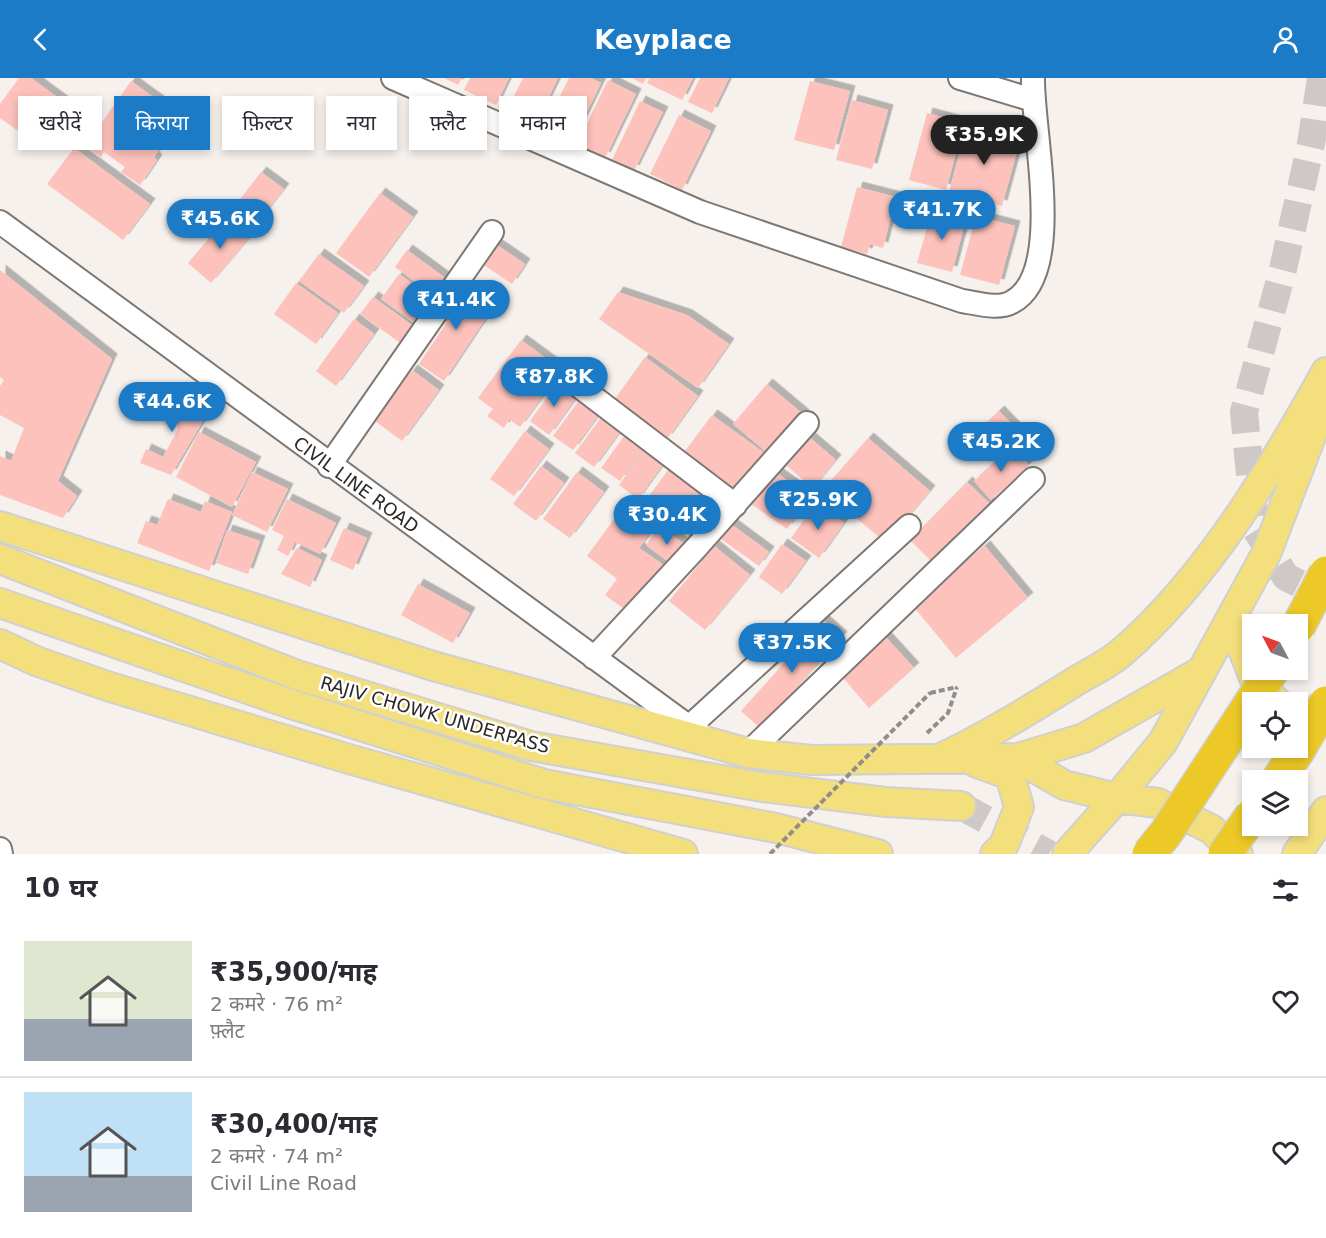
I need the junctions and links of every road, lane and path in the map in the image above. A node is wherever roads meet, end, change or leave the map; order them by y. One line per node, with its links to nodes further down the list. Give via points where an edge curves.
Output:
1 (393, 78): 3 (street, via 700,212 962,301 997,306 1012,303 1025,292 1036,277 1041,260 1044,222)
2 (960, 78): 3 (street)
3 (1033, 89)
4 (0, 222): 9 (street, CIVIL LINE ROAD)
5 (492, 232): 9 (street)
6 (1326, 374): 18 (main road, via 1312,434 1266,554); 31 (main road, via 1266,477 1160,615 1120,654 977,741)
7 (567, 377): 11 (street)
8 (807, 423): 11 (street)
9 (329, 466): 20 (street, CIVIL LINE ROAD)
10 (1033, 479): 29 (street)
11 (735, 505): 20 (street)
12 (0, 526): 28 (main road, via 433,666)
13 (909, 526): 27 (street)
14 (0, 559): 36 (main road, RAJIV CHOWK UNDERPASS, via 297,675 531,746 762,787 886,802)
15 (1326, 573): 17 (highway, bridge)
16 (0, 603): 45 (main road, RAJIV CHOWK UNDERPASS, via 288,703 544,784 777,828)
17 (1305, 614)
18 (1231, 619): 21 (main road); 23 (main road, via 1256,683)
19 (0, 644): 39 (main road, via 107,686)
20 (594, 658): 27 (street, CIVIL LINE ROAD)
21 (1202, 671): 30 (main road, via 1084,738); 35 (main road, via 1163,742)
22 (1266, 680): 48 (highway, bridge)
23 (1266, 692)
24 (1326, 702): 34 (highway, bridge)
25 (1308, 717): 26 (main road)
26 (1326, 720)
27 (689, 727): 28 (street, CIVIL LINE ROAD)
28 (714, 745): 29 (main road)
29 (748, 753): 33 (main road, via 811,760)
30 (1018, 758): 32 (main road); 35 (main road, via 1064,785)
31 (938, 759): 32 (main road); 33 (main road)
32 (967, 759): 46 (main road, via 1010,775 1019,807 1004,845)
33 (901, 760): 44 (path, bridge, via 948,713 957,687 930,693)
34 (1285, 770)
35 (1117, 798): 47 (main road); 50 (main road, via 1158,804 1211,829)
36 (961, 806)
37 (1326, 811): 51 (main road)
38 (1242, 829): 49 (highway, bridge)
39 (626, 839): 42 (main road); 43 (main road)
40 (0, 849): 41 (street)
41 (1, 854)
42 (650, 854)
43 (683, 854)
44 (770, 854)
45 (878, 854)
46 (995, 854)
47 (1067, 854)
48 (1149, 854)
49 (1225, 854)
50 (1238, 854)
51 (1297, 854)

